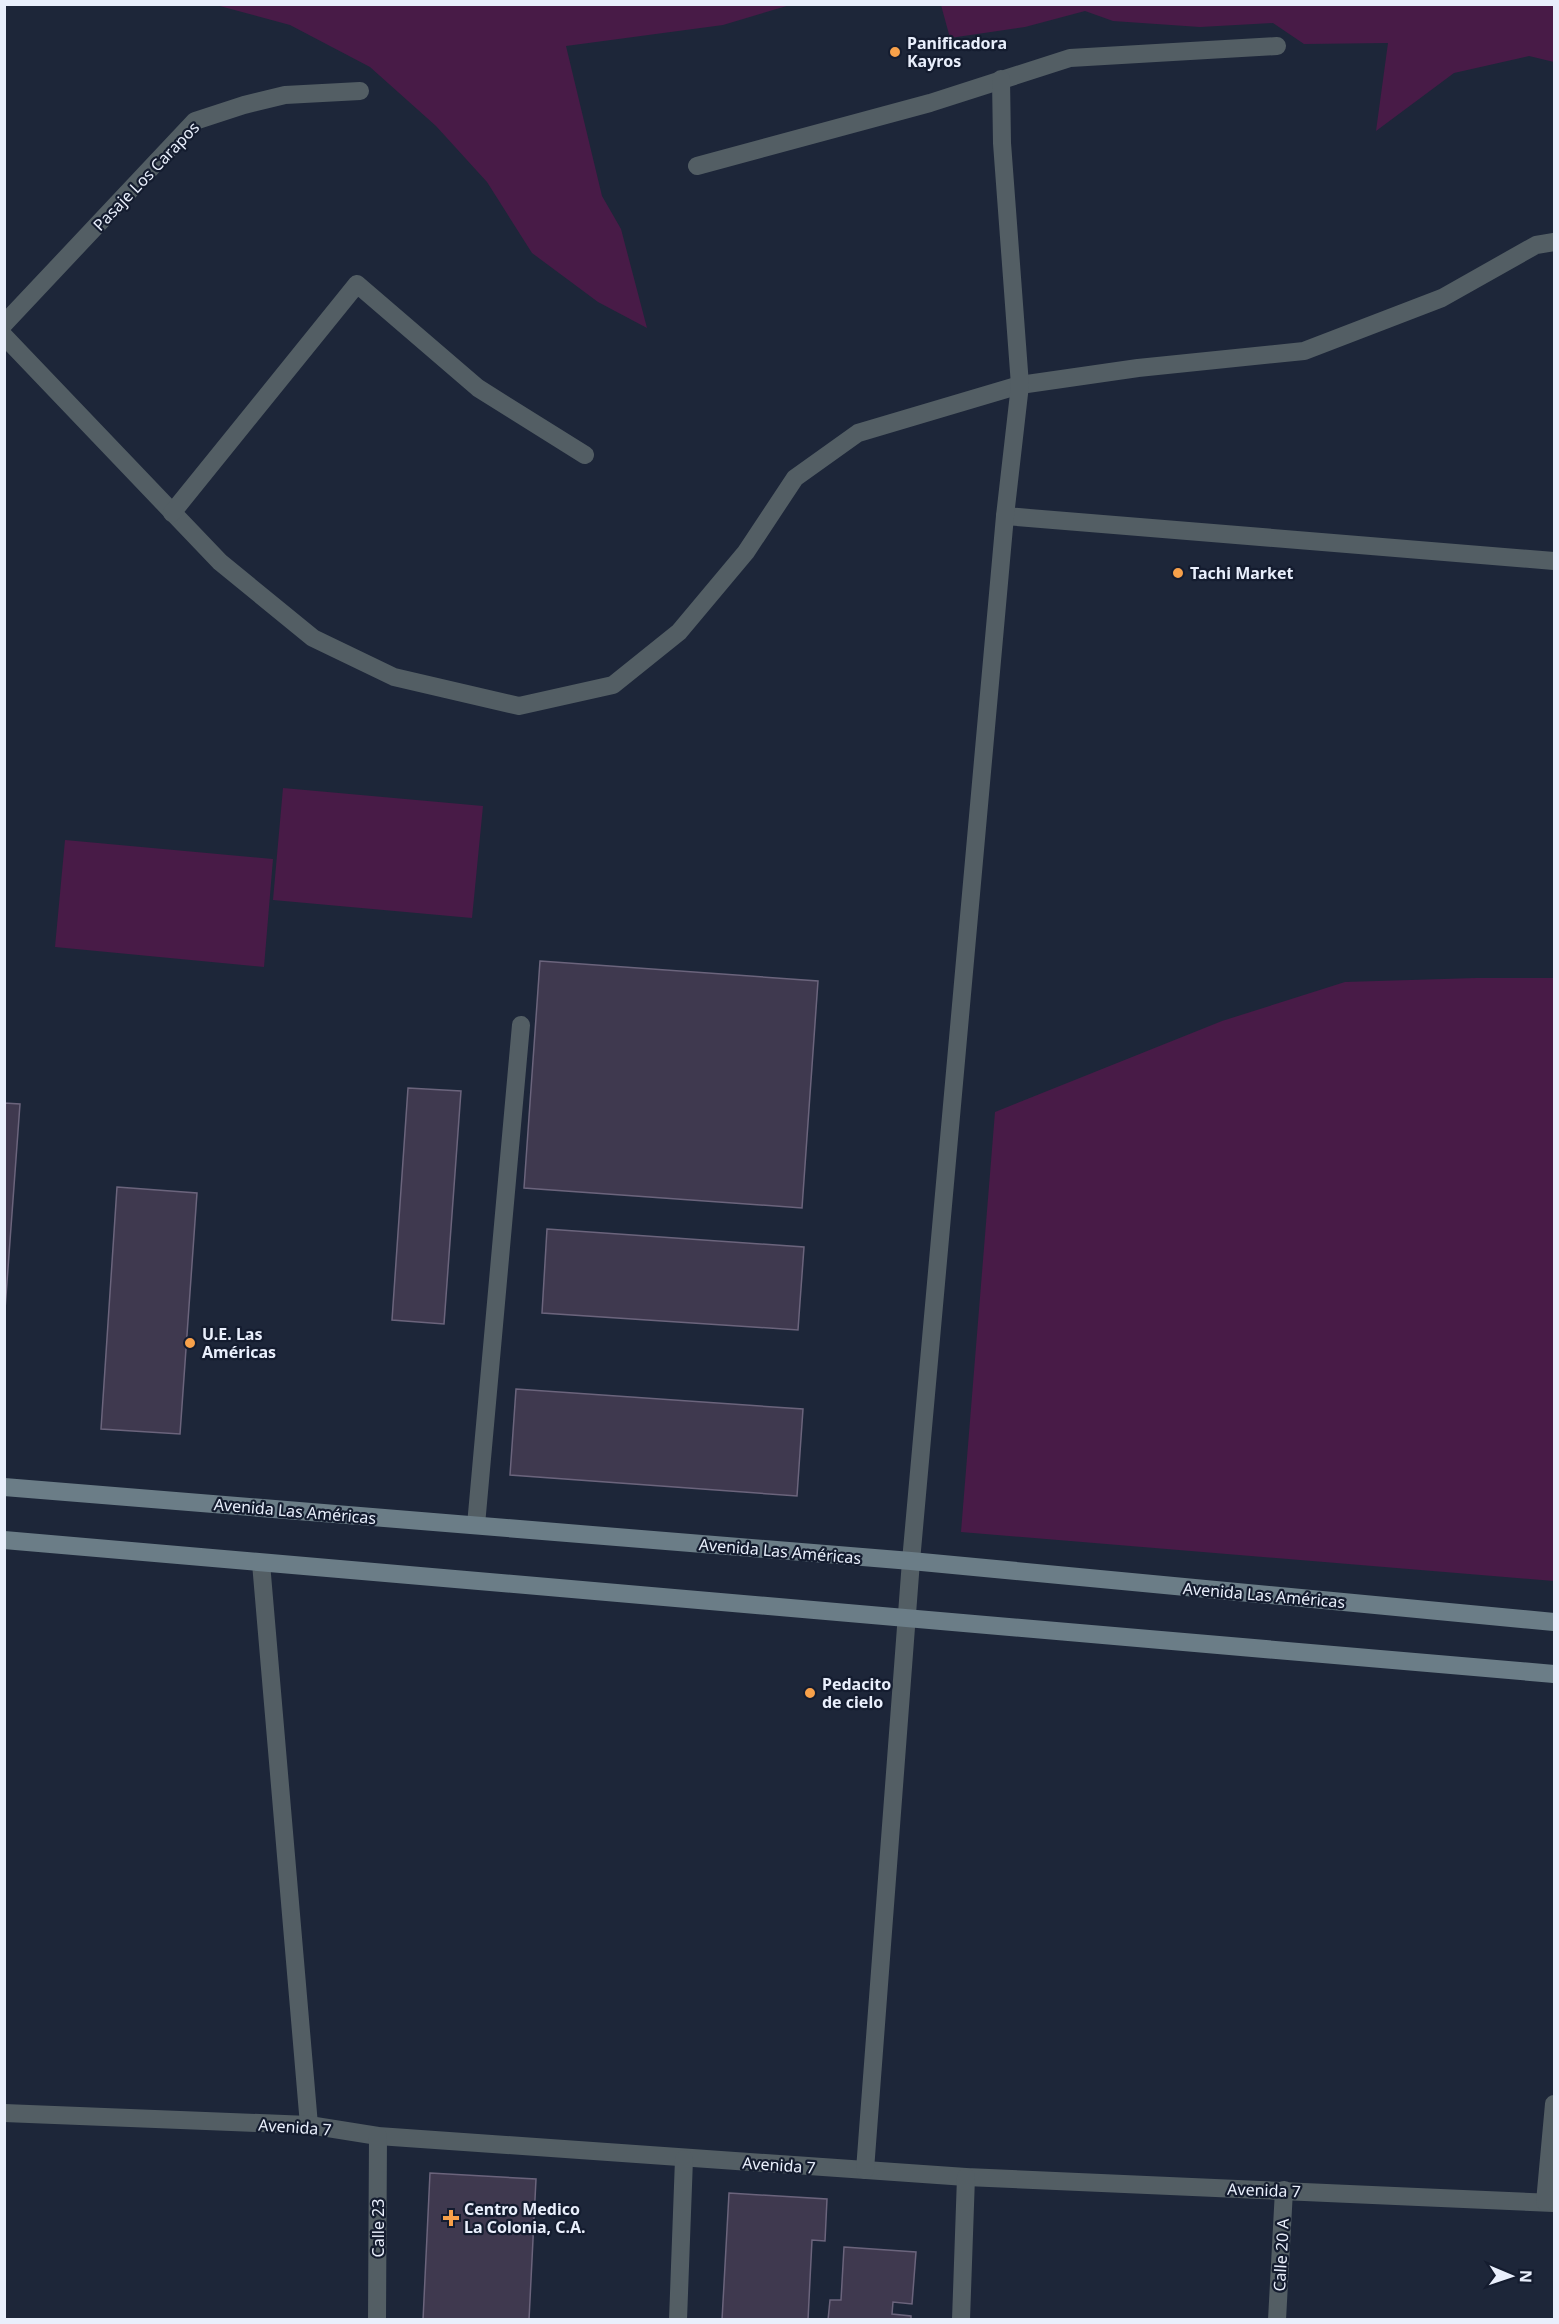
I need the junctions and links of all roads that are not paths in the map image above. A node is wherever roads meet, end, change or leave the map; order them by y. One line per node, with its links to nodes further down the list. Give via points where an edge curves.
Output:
1 (1277, 46): 2 (street, via 1070,58)
2 (1001, 80): 4 (street); 8 (street)
3 (360, 91): 6 (street, Pasaje Los Carapos, via 285,95 195,121)
4 (698, 166)
5 (1554, 242): 8 (street, via 1536,245 1442,298 1304,351)
6 (4, 324)
7 (4, 336): 10 (street)
8 (1020, 385): 10 (street, via 858,433 795,478 746,552 679,632 613,685 519,706 393,677 313,638 220,562); 11 (street)
9 (585, 454): 10 (street, via 478,388 357,284)
10 (172, 513)
11 (1005, 516): 12 (street); 17 (street)
12 (1554, 561)
13 (521, 1025): 15 (street)
14 (4, 1487): 15 (main road, Avenida Las Américas)
15 (476, 1525): 17 (main road, Avenida Las Américas)
16 (4, 1540): 18 (main road)
17 (911, 1561): 19 (street); 20 (main road, Avenida Las Américas)
18 (261, 1563): 19 (main road); 24 (street)
19 (906, 1617): 21 (main road); 27 (street)
20 (1554, 1622)
21 (1554, 1674)
22 (1554, 2104): 30 (street)
23 (4, 2113): 24 (street, Avenida 7)
24 (309, 2125): 25 (street, Avenida 7)
25 (378, 2136): 26 (street, Avenida 7); 31 (street, Calle 23)
26 (684, 2159): 27 (street, Avenida 7); 32 (street)
27 (864, 2170): 28 (street, Avenida 7)
28 (966, 2177): 29 (street, Avenida 7); 33 (street)
29 (1284, 2190): 30 (street, Avenida 7); 34 (street, Calle 20 A)
30 (1550, 2202)
31 (377, 2319)
32 (678, 2319)
33 (961, 2319)
34 (1277, 2319)

